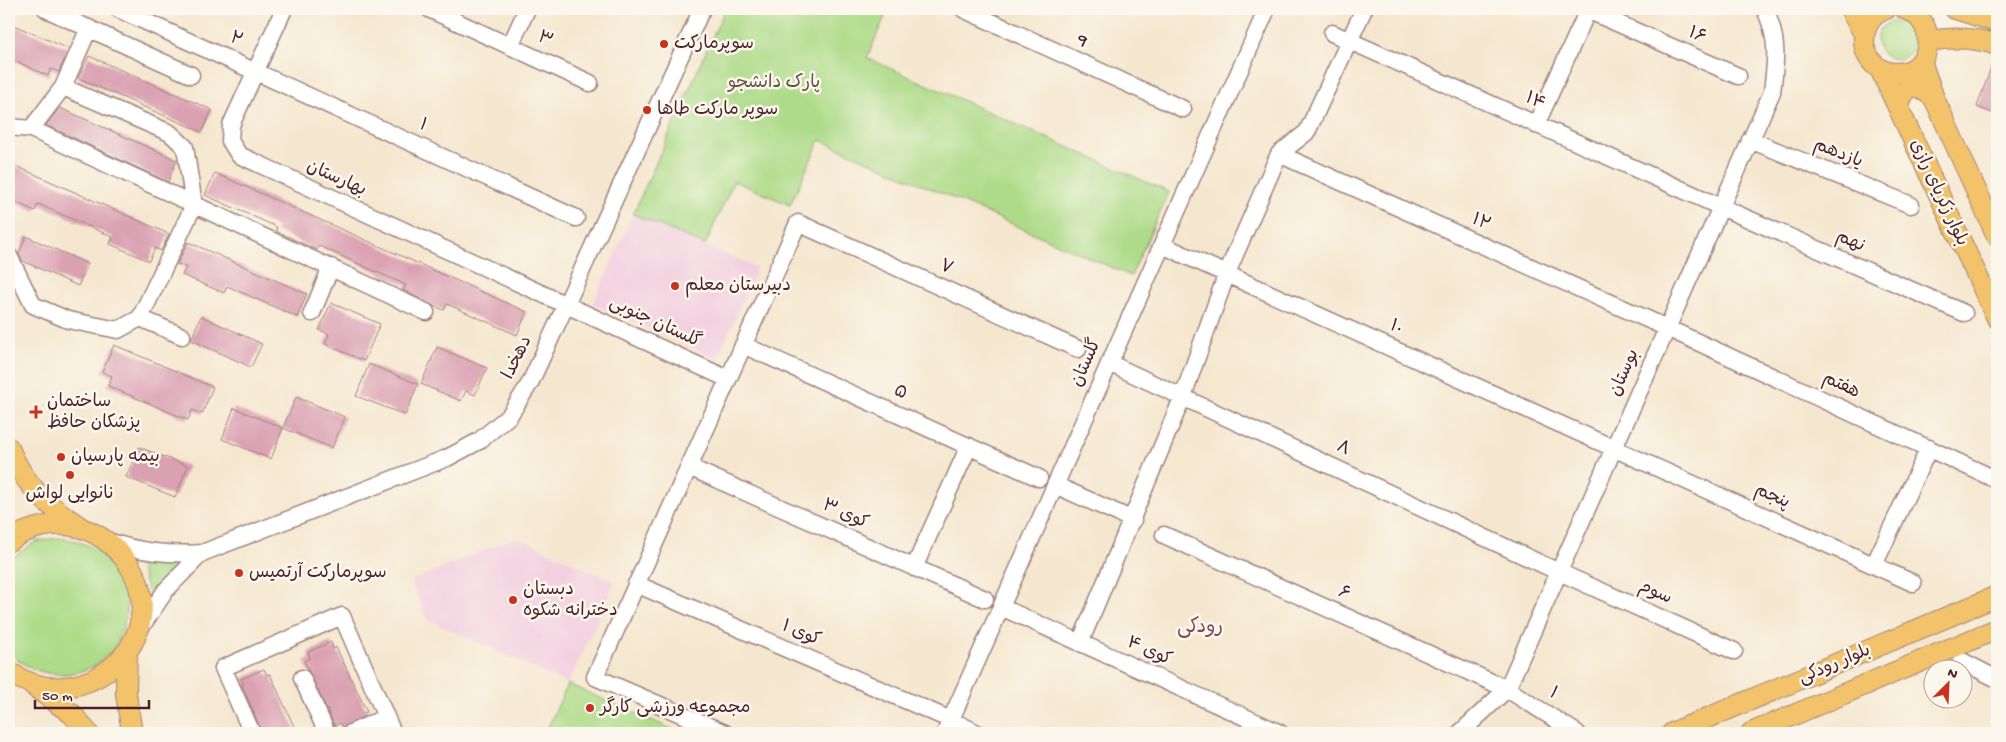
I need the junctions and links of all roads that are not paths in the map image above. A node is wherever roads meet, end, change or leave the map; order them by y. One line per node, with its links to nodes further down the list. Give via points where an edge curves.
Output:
1 (46, 9): 17 (street)
2 (118, 9): 26 (street, ۲)
3 (284, 9): 26 (street, بهارستان)
4 (429, 9): 23 (street, ۳)
5 (527, 9): 23 (street)
6 (702, 9): 48 (street, دهخدا)
7 (963, 9): 32 (street, 9)
8 (1266, 9): 44 (street, گلستان)
9 (1364, 9): 20 (street)
10 (1587, 9): 28 (street, ۱۶); 34 (street)
11 (1765, 9): 37 (street, بوستان, via 1774,30 1776,59 1772,92)
12 (1850, 9): 19 (main road)
13 (1886, 9): 19 (main road, via 1872,18)
14 (1908, 9): 21 (main road, via 1922,20)
15 (1955, 9): 16 (main road)
16 (1997, 22)
17 (89, 28): 27 (street); 30 (street)
18 (1332, 33): 20 (street, ۱۴)
19 (1864, 34): 25 (main road, بلوار زکریای رازی, via 1866,54)
20 (1348, 40): 34 (street, ۱۴); 38 (street, via 1306,132)
21 (1929, 41): 22 (main road, via 1960,38); 24 (main road)
22 (1997, 45)
23 (510, 46): 29 (street, ۳)
24 (1921, 61): 25 (main road, via 1902,72); 31 (main road, بلوار زکریای رازی)
25 (1880, 69): 33 (main road, بلوار زکریای رازی)
26 (255, 71): 42 (street, ۱); 48 (street, بهارستان, via 230,130 232,147 239,155)
27 (191, 75)
28 (1738, 76)
29 (590, 83)
30 (63, 87): 36 (street); 39 (street, via 170,133 185,147)
31 (1934, 98): 33 (main road, via 1924,89 1914,87 1901,97); 43 (main road, بلوار زکریای رازی)
32 (1183, 110)
33 (1899, 110): 53 (main road, بلوار زکریای رازی)
34 (1536, 124): 41 (street, ۱۴)
35 (9, 127): 36 (street)
36 (31, 129): 39 (street)
37 (1750, 140): 40 (street, یازدهم); 41 (street, بوستان)
38 (1279, 154): 47 (street); 54 (street, ۱۲)
39 (194, 205): 46 (street); 52 (street)
40 (1911, 205)
41 (1721, 207): 51 (street, نهم); 54 (street, بوستان)
42 (576, 218)
43 (1997, 236)
44 (1162, 245): 47 (street, ۱۰); 58 (street, گلستان)
45 (9, 256): 52 (street, via 33,305 68,320 118,330)
46 (332, 267): 49 (street); 50 (street)
47 (1228, 273): 60 (street); 64 (street, ۱۰)
48 (564, 304): 59 (street, گلستان جنوبی); 74 (street, دهخدا, via 525,391 509,416 479,441 447,458)
49 (426, 312)
50 (312, 313)
51 (1964, 313)
52 (140, 318): 55 (street)
53 (1997, 318)
54 (1668, 328): 63 (street, هفتم); 64 (street, بوستان)
55 (182, 336)
56 (743, 345): 57 (street, ۷, via 798,223); 59 (street); 61 (street, ۵)
57 (1078, 348)
58 (1109, 363): 60 (street, ۸); 68 (street, گلستان)
59 (728, 379): 65 (street)
60 (1182, 396): 69 (street); 77 (street, ۸)
61 (969, 446): 66 (street, ۵); 76 (street)
62 (9, 448): 70 (main road, via 20,472 37,494)
63 (1929, 448): 67 (street, هفتم); 75 (street)
64 (1614, 449): 75 (street, پنجم); 77 (street, بوستان)
65 (689, 467): 76 (street, کوی ۳); 79 (street)
66 (1039, 478)
67 (1997, 480)
68 (1055, 485): 69 (street); 82 (street, گلستان)
69 (1133, 520): 84 (street)
70 (85, 530): 72 (main road, via 64,525 41,527); 73 (main road)
71 (1164, 535): 92 (street, ۶)
72 (9, 541)
73 (107, 541): 74 (street, via 143,552); 85 (main road, via 126,561 137,585 140,606)
74 (202, 553): 85 (street, via 166,590)
75 (1874, 565): 78 (street, پنجم)
76 (914, 568): 81 (street, کوی ۳)
77 (1559, 572): 86 (street, سوم); 92 (street, بوستان)
78 (1913, 583)
79 (636, 584): 94 (street, کوی ۱); 101 (street, via 595,677)
80 (1997, 596): 106 (main road, بلوار رودکی)
81 (984, 599)
82 (1001, 607): 84 (street, کوی ۴); 94 (street, گلستان)
83 (1997, 629): 107 (main road, بلوار رودکی)
84 (1080, 643): 103 (street, کوی ۴)
85 (131, 645): 91 (main road, via 108,672 83,685 56,689); 96 (main road, via 126,694)
86 (1734, 651)
87 (1974, 667): 90 (street)
88 (9, 672): 91 (main road)
89 (302, 678): 98 (street)
90 (1997, 679)
91 (28, 683): 95 (main road, via 72,714)
92 (1507, 689): 104 (street, بوستان); 105 (street, ۱)
93 (386, 717): 97 (street, via 342,616 223,668); 99 (street); 100 (street)
94 (948, 726): 102 (street, کوی ۱)
95 (88, 733)
96 (132, 733)
97 (252, 733)
98 (327, 733)
99 (351, 733)
100 (393, 733)
101 (726, 733)
102 (978, 733)
103 (1280, 733)
104 (1460, 733)
105 (1577, 733)
106 (1672, 733)
107 (1751, 733)

